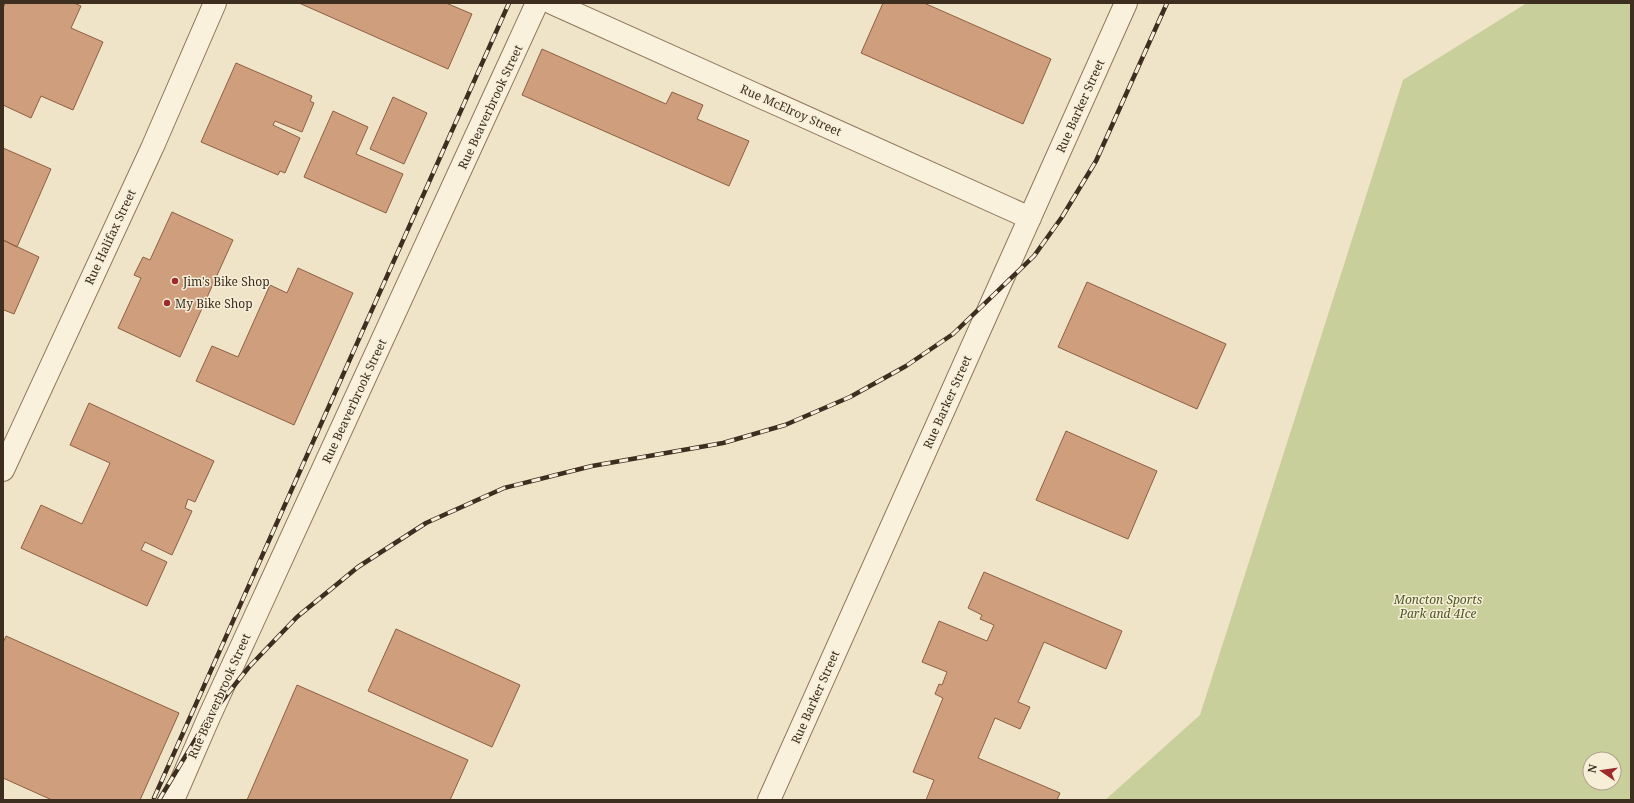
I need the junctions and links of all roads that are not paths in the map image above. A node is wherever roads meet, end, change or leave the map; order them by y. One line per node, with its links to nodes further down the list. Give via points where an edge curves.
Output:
1 (214, 3): 6 (street, Rue Halifax Street, via 153,146)
2 (537, 3): 7 (street, Rue Beaverbrook Street)
3 (552, 3): 5 (street, Rue McElroy Street)
4 (1126, 3): 5 (street, Rue Barker Street)
5 (1030, 218): 8 (street, Rue Barker Street)
6 (3, 470)
7 (173, 800)
8 (769, 800)

